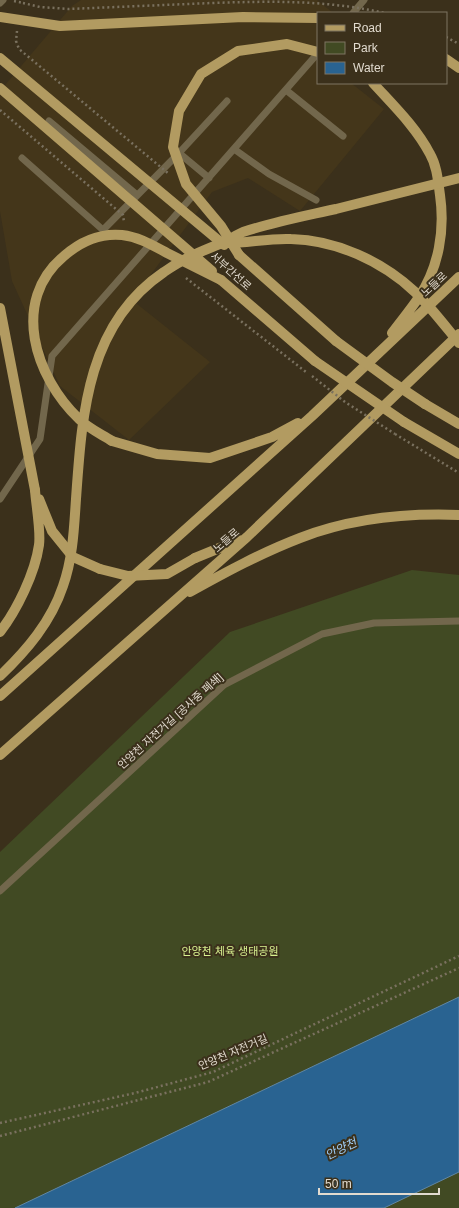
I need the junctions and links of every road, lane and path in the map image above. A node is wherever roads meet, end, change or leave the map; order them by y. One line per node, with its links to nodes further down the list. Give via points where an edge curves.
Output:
1 (3, 0): 4 (lane)
2 (11, 0): 6 (path, bridge, via 40,8 69,9 319,1)
3 (364, 0): 5 (lane)
4 (0, 3)
5 (354, 12)
6 (381, 12)
7 (0, 18): 8 (main road, via 60,26 243,17)
8 (317, 18)
9 (17, 31): 27 (path, bridge, via 16,41 19,50 170,175)
10 (447, 38): 11 (path)
11 (459, 44)
12 (317, 53): 27 (main road, bridge, via 287,44 238,51 201,74 179,111 173,147)
13 (317, 54): 19 (lane)
14 (0, 58): 34 (main road, 서부간선로, bridge, via 212,236)
15 (447, 60): 16 (main road)
16 (459, 68)
17 (374, 84): 43 (main road, via 405,116 430,154 438,176 442,227 436,261 420,296)
18 (0, 88): 37 (main road, 서부간선로, bridge, via 177,239)
19 (286, 90): 23 (lane); 24 (lane)
20 (227, 101): 25 (lane)
21 (0, 110): 32 (path, bridge, via 123,215)
22 (49, 121): 30 (lane)
23 (342, 136)
24 (234, 149): 28 (lane); 31 (lane, via 269,174)
25 (179, 152): 28 (lane); 30 (lane)
26 (22, 158): 30 (lane, via 103,230)
27 (182, 173): 34 (main road, bridge, via 186,184 220,226)
28 (209, 178): 49 (lane, via 52,356 40,439)
29 (459, 178): 33 (main road, bridge, via 242,233)
30 (137, 195)
31 (316, 200)
32 (124, 222)
33 (222, 243): 41 (main road, bridge, via 259,240 310,241 330,245 362,257 390,272 415,292); 55 (main road, bridge, via 184,260 145,286 112,325 93,375 86,404 81,433 74,534 64,584 56,606 40,634)
34 (239, 255): 45 (main road, 서부간선로, bridge, via 336,341 392,382)
35 (181, 274): 47 (path, bridge, via 345,402)
36 (459, 277): 43 (main road, 노들로)
37 (221, 280): 44 (main road, bridge, via 151,244 120,235 102,236 85,241 62,256 46,273 33,309 34,334 50,381 69,407 86,424 112,441 157,454 210,458 272,437); 46 (main road, 서부간선로, bridge, via 315,361 404,422)
38 (0, 308): 48 (main road, bridge)
39 (459, 330): 42 (main road)
40 (459, 334): 42 (main road, 노들로)
41 (459, 343)
42 (438, 354): 51 (main road, 노들로)
43 (375, 355): 44 (main road, 노들로)
44 (312, 416): 56 (main road, 노들로)
45 (459, 424)
46 (459, 454)
47 (459, 473)
48 (35, 490): 51 (main road, bridge, via 52,531 73,558 100,569 128,576 167,574 194,558); 54 (main road, via 39,544 29,580)
49 (0, 499)
50 (459, 515): 52 (main road, via 395,517 352,524 301,538 243,563)
51 (247, 538): 52 (main road, 노들로)
52 (173, 602): 57 (main road, 노들로)
53 (459, 621): 58 (lane, 안양천 자전거길 [공사중 폐쇄], via 374,622 322,634 224,685)
54 (0, 632)
55 (0, 676)
56 (0, 696)
57 (0, 754)
58 (0, 891)
59 (459, 956): 61 (path, 안양천 자전거길, via 213,1072 135,1093)
60 (459, 968): 62 (path, via 208,1082)
61 (0, 1123)
62 (0, 1136)

